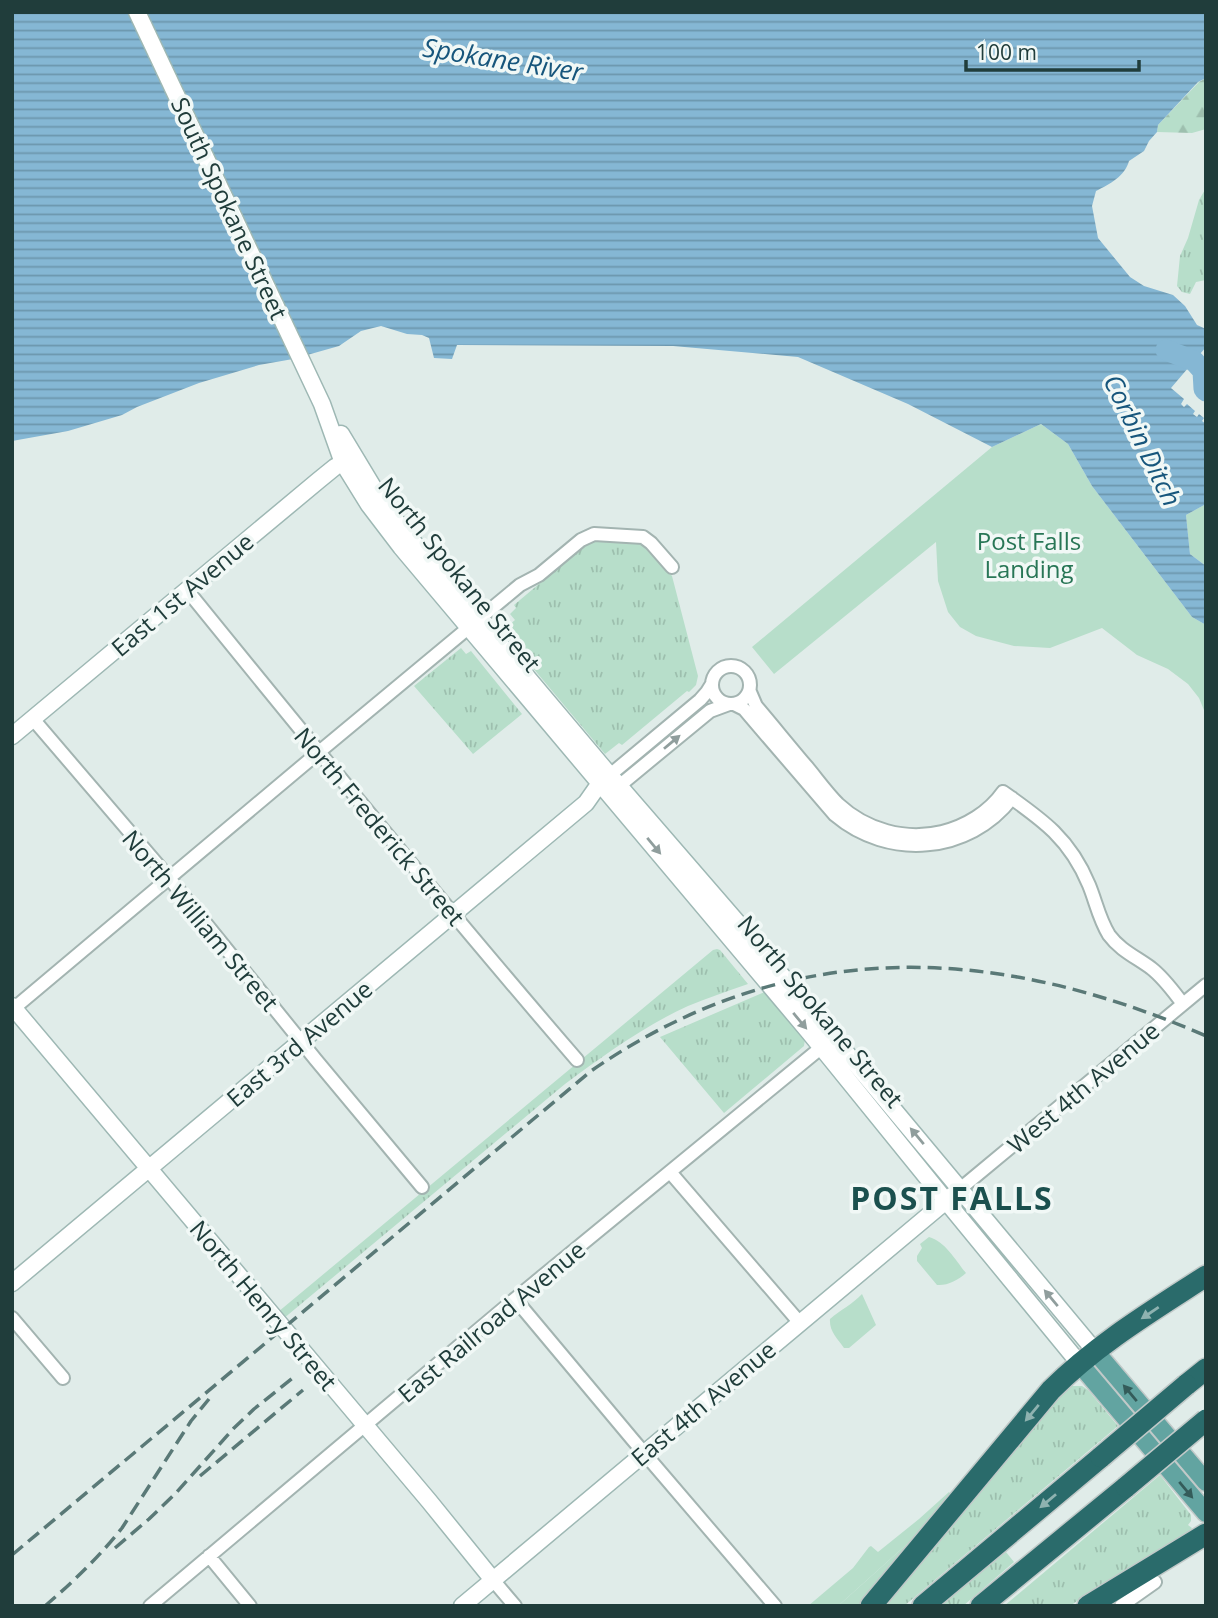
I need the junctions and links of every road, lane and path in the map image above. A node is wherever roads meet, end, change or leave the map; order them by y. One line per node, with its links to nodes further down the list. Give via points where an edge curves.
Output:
1 (137, 12): 2 (street, South Spokane Street)
2 (322, 404): 3 (street, North Spokane Street)
3 (349, 460): 5 (street, East 1st Avenue); 6 (street, North Spokane Street, via 369,505 388,530)
4 (672, 566): 6 (street, via 642,537 589,535)
5 (187, 590): 10 (street, East 1st Avenue); 12 (street, North Frederick Street)
6 (474, 623): 12 (street); 13 (street, North Spokane Street)
7 (712, 684): 8 (street, via 721,668 736,666 748,676); 9 (street, via 715,696); 13 (street)
8 (750, 692): 9 (street); 14 (street, via 756,706 835,800 871,826 913,835 945,831 977,817)
9 (732, 704): 13 (street, one-way to 9, via 714,709); 14 (street, via 747,712 835,815 878,839 920,845 957,838 998,814)
10 (33, 719): 11 (street, East 1st Avenue); 15 (street, North William Street)
11 (12, 736)
12 (318, 752): 15 (street); 16 (street, North Frederick Street)
13 (610, 785): 16 (street, East 3rd Avenue); 21 (street, North Spokane Street)
14 (1008, 795): 18 (street, via 1057,833 1081,867 1101,921 1114,940 1157,973)
15 (169, 878): 19 (street); 20 (street, North William Street)
16 (454, 914): 20 (street, East 3rd Avenue); 22 (street, North Frederick Street)
17 (1206, 985): 18 (street, West 4th Avenue)
18 (1183, 1004): 26 (street, West 4th Avenue)
19 (13, 1008): 23 (street, North Henry Street)
20 (301, 1042): 23 (street, East 3rd Avenue); 25 (street, North William Street)
21 (828, 1042): 24 (street, East Railroad Avenue); 26 (street, North Spokane Street, one-way to 21); 27 (street, North Spokane Street)
22 (577, 1060)
23 (149, 1169): 29 (street, East 3rd Avenue); 37 (street, North Henry Street)
24 (670, 1172): 30 (street, East Railroad Avenue); 32 (street)
25 (422, 1187)
26 (960, 1189): 27 (street, East 4th Avenue); 33 (street, North Spokane Street, one-way to 26)
27 (946, 1201): 32 (street, East 4th Avenue); 33 (street, North Spokane Street)
28 (1206, 1276): 33 (highway, one-way to 33)
29 (12, 1283)
30 (515, 1299): 37 (street, East Railroad Avenue); 38 (street)
31 (12, 1318): 35 (street)
32 (800, 1323): 38 (street, East 4th Avenue)
33 (1087, 1357): 39 (main road, North Spokane Street, one-way to 33); 40 (main road, North Spokane Street, one-way to 40); 50 (highway, one-way to 50, via 1051,1390)
34 (1206, 1369): 51 (highway, one-way to 51, bridge)
35 (63, 1378)
36 (1206, 1420): 52 (highway, bridge)
37 (365, 1426): 42 (street, East Railroad Avenue); 43 (street, North Henry Street)
38 (643, 1453): 43 (street, East 4th Avenue); 49 (street)
39 (1206, 1482)
40 (1206, 1513)
41 (1206, 1534): 53 (highway)
42 (209, 1556): 45 (street, East Railroad Avenue); 46 (street)
43 (493, 1580): 47 (street, East 4th Avenue); 48 (street, North Henry Street)
44 (1155, 1582): 54 (street)
45 (150, 1606)
46 (250, 1606)
47 (462, 1606)
48 (515, 1606)
49 (775, 1606)
50 (871, 1606)
51 (923, 1606)
52 (981, 1606)
53 (1087, 1606)
54 (1121, 1606)

